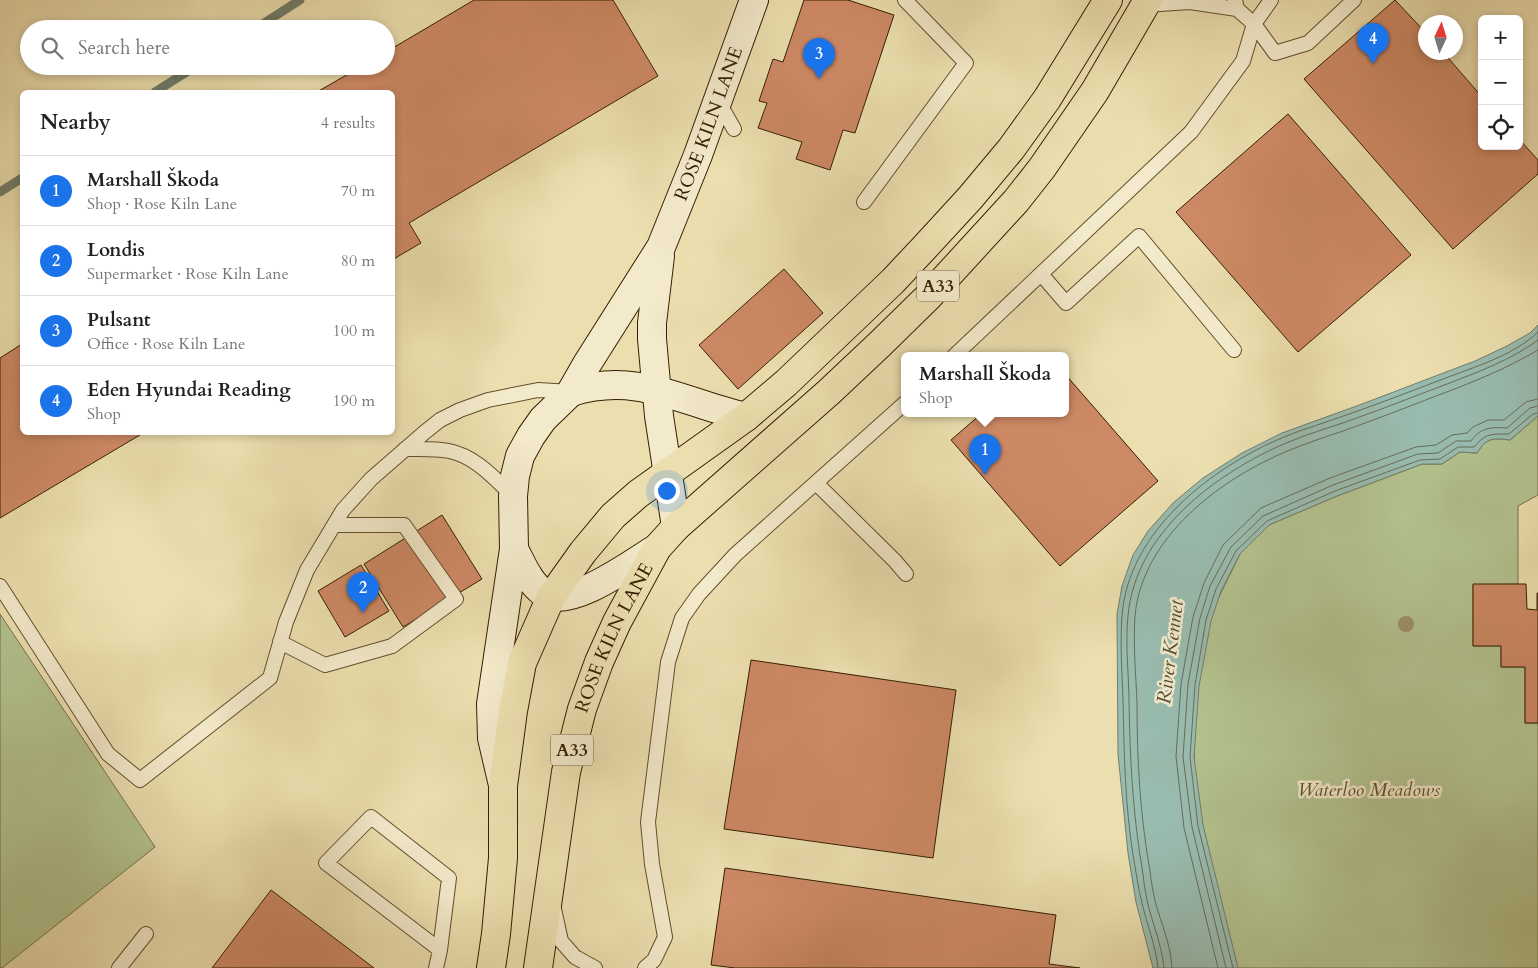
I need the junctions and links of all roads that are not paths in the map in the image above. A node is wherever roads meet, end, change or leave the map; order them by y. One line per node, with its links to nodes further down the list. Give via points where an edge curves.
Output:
1 (754, 0): 9 (street, ROSE KILN LANE)
2 (905, 0): 11 (lane, via 966,63)
3 (1108, 0): 19 (highway, A33, via 1047,99 970,198 893,281 786,383)
4 (1270, 0): 8 (lane)
5 (1354, 0): 8 (lane, via 1308,43 1275,53)
6 (1146, 3): 7 (lane); 25 (highway, A33, via 1095,91 1016,201 880,344)
7 (1236, 4): 8 (lane)
8 (1254, 24): 13 (lane, via 1243,61 1192,132)
9 (718, 101): 10 (lane); 12 (street, ROSE KILN LANE)
10 (734, 129)
11 (864, 202)
12 (661, 247): 16 (street, ROSE KILN LANE, via 652,323); 17 (street, ROSE KILN LANE)
13 (1041, 274): 14 (lane, via 1066,303 1139,236); 15 (lane)
14 (1234, 350)
15 (958, 352)
16 (657, 389): 17 (street, ROSE KILN LANE, via 602,384); 19 (street, ROSE KILN LANE, via 720,411); 21 (street, ROSE KILN LANE)
17 (572, 392): 20 (lane, ROSE KILN LANE, via 538,390 488,400 440,420); 23 (street, ROSE KILN LANE, via 543,419 531,436 520,456)
18 (901, 407): 22 (lane)
19 (746, 416): 21 (highway, A33)
20 (405, 448): 23 (lane, via 450,451 468,458); 24 (lane, ROSE KILN LANE, via 371,479)
21 (668, 472): 25 (street, ROSE KILN LANE); 30 (highway, A33, via 613,516)
22 (816, 483): 28 (lane); 36 (lane, via 735,555 699,594 681,622 668,662 648,822 665,937)
23 (513, 496): 27 (street, ROSE KILN LANE)
24 (334, 524): 31 (lane, ROSE KILN LANE, via 308,570); 31 (lane, via 404,525 456,600 392,646 324,665)
25 (676, 527): 26 (highway, A33)
26 (656, 548): 30 (street, ROSE KILN LANE, via 587,590); 33 (highway, ROSE KILN LANE / A33, via 613,630 582,710 566,772)
27 (514, 549): 30 (street, ROSE KILN LANE, via 535,585); 32 (street, ROSE KILN LANE, via 491,704 492,738)
28 (906, 574)
29 (0, 586): 31 (lane, ROSE KILN LANE, via 108,754 140,780 270,678)
30 (551, 597): 32 (highway, A33, via 522,663)
31 (280, 642)
32 (503, 786): 39 (highway, ROSE KILN LANE / A33, via 503,858)
33 (550, 889): 40 (highway, ROSE KILN LANE / A33); 41 (lane, via 561,941 575,957)
34 (146, 934): 37 (lane)
35 (440, 950): 35 (lane, via 326,863 371,817 449,878); 38 (lane)
36 (653, 965)
37 (119, 968)
38 (436, 968)
39 (491, 968)
40 (538, 968)
41 (595, 968)

